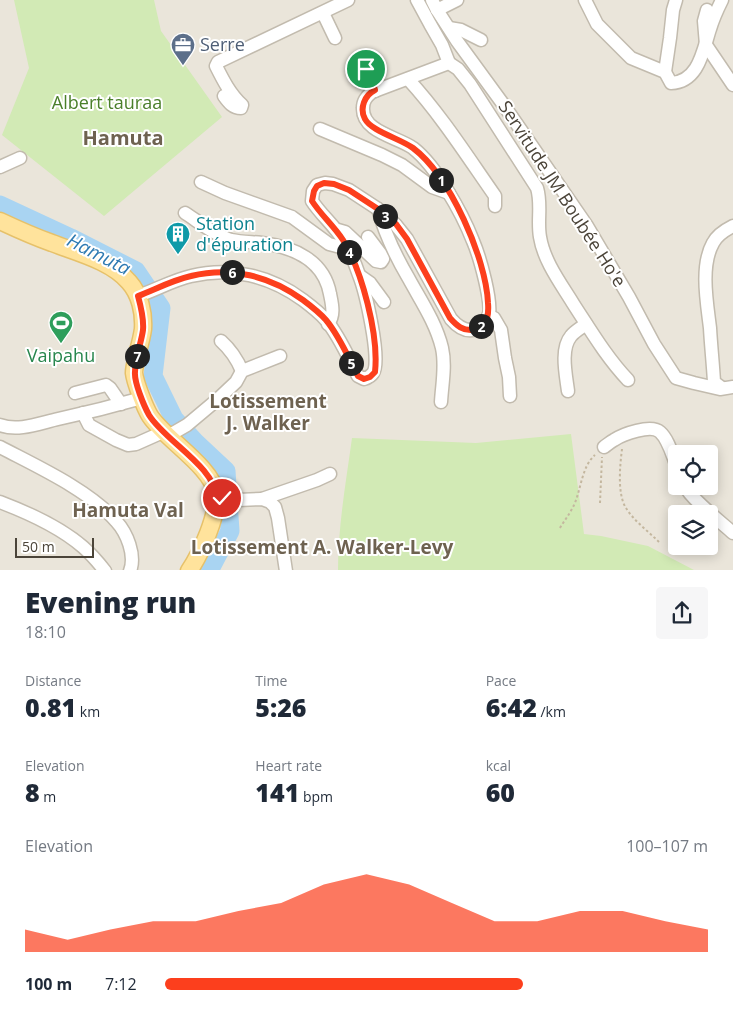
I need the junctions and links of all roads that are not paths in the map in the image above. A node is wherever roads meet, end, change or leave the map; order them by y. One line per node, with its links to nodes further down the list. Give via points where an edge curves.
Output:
1 (348, 0): 9 (street)
2 (418, 0): 14 (street)
3 (457, 0): 7 (street, Servitude JM Boubée Ho'e)
4 (585, 0): 16 (street, via 597,24 631,58)
5 (676, 0): 16 (street)
6 (722, 0): 13 (street)
7 (434, 5): 10 (street, Servitude JM Boubée Ho'e)
8 (707, 10): 13 (street, via 704,21)
9 (322, 13): 11 (street); 20 (street, via 218,62 218,77 242,105 241,108 236,108)
10 (449, 28): 12 (street); 44 (street, Servitude JM Boubée Ho'e, via 587,226 676,378)
11 (335, 38)
12 (481, 40)
13 (706, 45): 16 (street, via 694,72 686,79 671,83); 18 (street)
14 (449, 63): 17 (street); 39 (street, via 470,84 537,188 540,238 544,250)
15 (362, 64): 19 (street)
16 (665, 72)
17 (408, 79): 19 (street); 26 (street, via 454,136 495,196)
18 (733, 85)
19 (375, 90): 25 (street, via 363,105 365,120 414,149)
20 (224, 96)
21 (320, 129): 25 (street, via 382,155 432,187)
22 (20, 158): 23 (street)
23 (0, 167)
24 (201, 182): 33 (street, via 292,217 329,244)
25 (449, 193): 37 (street, via 481,261)
26 (495, 206)
27 (378, 209): 31 (street, via 334,184 317,186 312,201); 37 (street, via 396,224 407,239 450,318 458,326 476,330); 49 (street, via 395,253 428,313 442,349)
28 (185, 212): 38 (street, via 230,240 271,244 306,256 317,267 329,290 332,319)
29 (0, 221): 35 (main road, via 100,262 120,273)
30 (733, 226): 44 (street, via 719,234 712,243 705,275 714,382)
31 (335, 229): 32 (street, via 345,232 381,262 384,259); 33 (street)
32 (368, 237)
33 (348, 249): 34 (street)
34 (360, 276): 36 (street, via 370,283); 38 (street, via 371,320 376,363 375,372 370,377 358,376)
35 (141, 295): 38 (street, via 192,276 234,272 276,283 313,307); 48 (main road, via 143,328 134,373)
36 (384, 302)
37 (488, 316): 47 (street, via 494,318 501,330)
38 (328, 324)
39 (586, 324): 43 (street); 45 (street, via 566,343)
40 (221, 341): 42 (street, via 238,360)
41 (280, 356): 42 (street)
42 (242, 371): 53 (street, via 236,382 213,404 187,425)
43 (628, 380)
44 (728, 388)
45 (568, 390)
46 (76, 393): 50 (street, via 106,385)
47 (510, 396)
48 (142, 398): 50 (street); 53 (main road, via 150,416)
49 (441, 402)
50 (121, 404): 51 (street)
51 (83, 413): 52 (street, via 21,427); 53 (street, via 89,425 128,445)
52 (0, 425)
53 (168, 434): 59 (main road, via 208,475)
54 (668, 446): 56 (street, via 662,433 648,428)
55 (0, 447): 64 (street, via 50,473 102,507 117,522 129,544)
56 (604, 447)
57 (330, 474): 60 (street)
58 (692, 495): 62 (street)
59 (219, 498): 60 (street); 65 (main road, via 206,539)
60 (262, 499): 66 (street, via 270,502 278,518)
61 (0, 502): 63 (street, via 66,535)
62 (733, 533)
63 (105, 570)
64 (130, 570)
65 (189, 570)
66 (286, 570)

